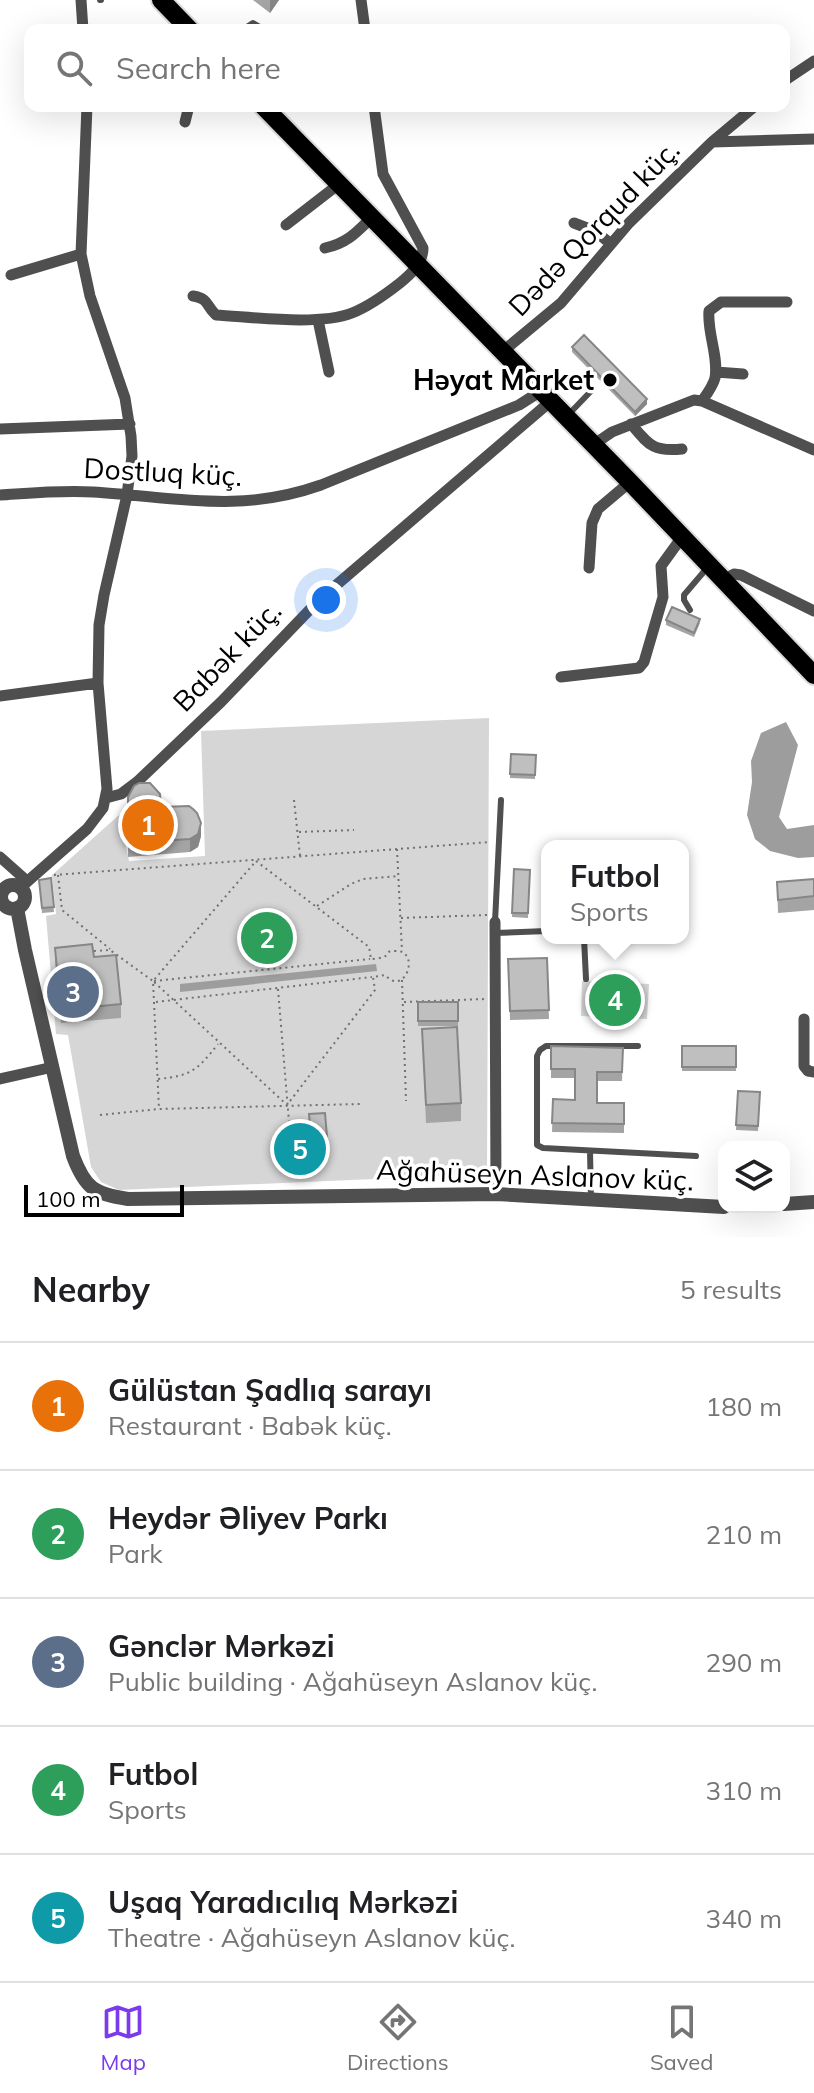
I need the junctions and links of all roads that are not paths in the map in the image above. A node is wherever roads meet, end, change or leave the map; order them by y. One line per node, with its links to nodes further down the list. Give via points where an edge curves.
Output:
1 (81, 0): 4 (street)
2 (161, 0): 5 (main road)
3 (361, 0): 6 (street)
4 (83, 24)
5 (184, 24)
6 (364, 24)
7 (814, 61): 8 (street)
8 (790, 77)
9 (87, 112): 23 (street)
10 (188, 112): 14 (street)
11 (269, 112): 17 (main road)
12 (375, 112): 24 (street, via 383,174 422,243)
13 (748, 112): 16 (street, Dədə Qorqud küç.)
14 (185, 122)
15 (814, 139): 16 (street)
16 (712, 142): 21 (street, Dədə Qorqud küç.)
17 (339, 184): 18 (main road); 20 (street)
18 (372, 217): 22 (street, via 348,240); 24 (main road)
19 (574, 223): 21 (street)
20 (286, 225)
21 (611, 244): 29 (street, Dədə Qorqud küç., via 561,303)
22 (325, 248)
23 (81, 254): 25 (street); 37 (street)
24 (418, 265): 28 (street, via 373,302 350,314); 29 (main road)
25 (11, 275)
26 (193, 296): 28 (street, via 204,298 216,315)
27 (787, 302): 31 (street, via 714,306 708,321)
28 (318, 320): 30 (street)
29 (502, 352): 34 (main road)
30 (329, 372)
31 (716, 372): 32 (street); 35 (street)
32 (743, 374)
33 (593, 389): 36 (lane)
34 (546, 396): 36 (main road); 45 (street, Dostluq küç., via 306,491 242,502); 56 (street, Babək küç., via 311,607 137,782)
35 (702, 401): 38 (street); 42 (street)
36 (566, 416): 40 (main road)
37 (130, 424): 39 (street); 45 (street)
38 (631, 424): 40 (street); 41 (street, via 651,447)
39 (0, 429)
40 (593, 445): 43 (main road)
41 (682, 449)
42 (814, 450)
43 (630, 482): 46 (main road); 48 (street, via 598,509)
44 (0, 495): 45 (street, Dostluq küç.)
45 (127, 495): 54 (street, via 99,625)
46 (682, 537): 47 (main road); 53 (street, via 661,566 661,607 639,668)
47 (709, 565): 49 (main road); 50 (lane, via 684,595)
48 (589, 568)
49 (723, 580): 51 (street, via 741,575); 52 (main road)
50 (690, 610)
51 (814, 611)
52 (814, 675)
53 (561, 677)
54 (98, 683): 55 (street); 56 (street)
55 (0, 696)
56 (106, 798): 59 (street, Babək küç., via 87,829)
57 (501, 800): 62 (lane)
58 (0, 857): 59 (street)
59 (24, 884): 60 (street, via 4,889); 61 (street, via 25,899)
60 (0, 900): 61 (street)
61 (17, 908): 68 (street, Ağahüseyn Aslanov küç.)
62 (495, 923): 63 (lane); 73 (street)
63 (541, 930)
64 (584, 944): 65 (lane)
65 (586, 979)
66 (804, 1019): 69 (street, via 804,1066)
67 (638, 1046): 71 (lane, via 546,1046 537,1056 537,1145)
68 (53, 1067): 70 (street); 73 (street, Ağahüseyn Aslanov küç., via 80,1176 106,1196)
69 (814, 1072)
70 (0, 1079)
71 (590, 1151): 72 (lane); 74 (lane)
72 (696, 1156)
73 (496, 1194): 74 (street, Ağahüseyn Aslanov küç.)
74 (591, 1199): 77 (street, Ağahüseyn Aslanov küç.)
75 (814, 1202): 76 (street)
76 (790, 1204)
77 (718, 1206)

